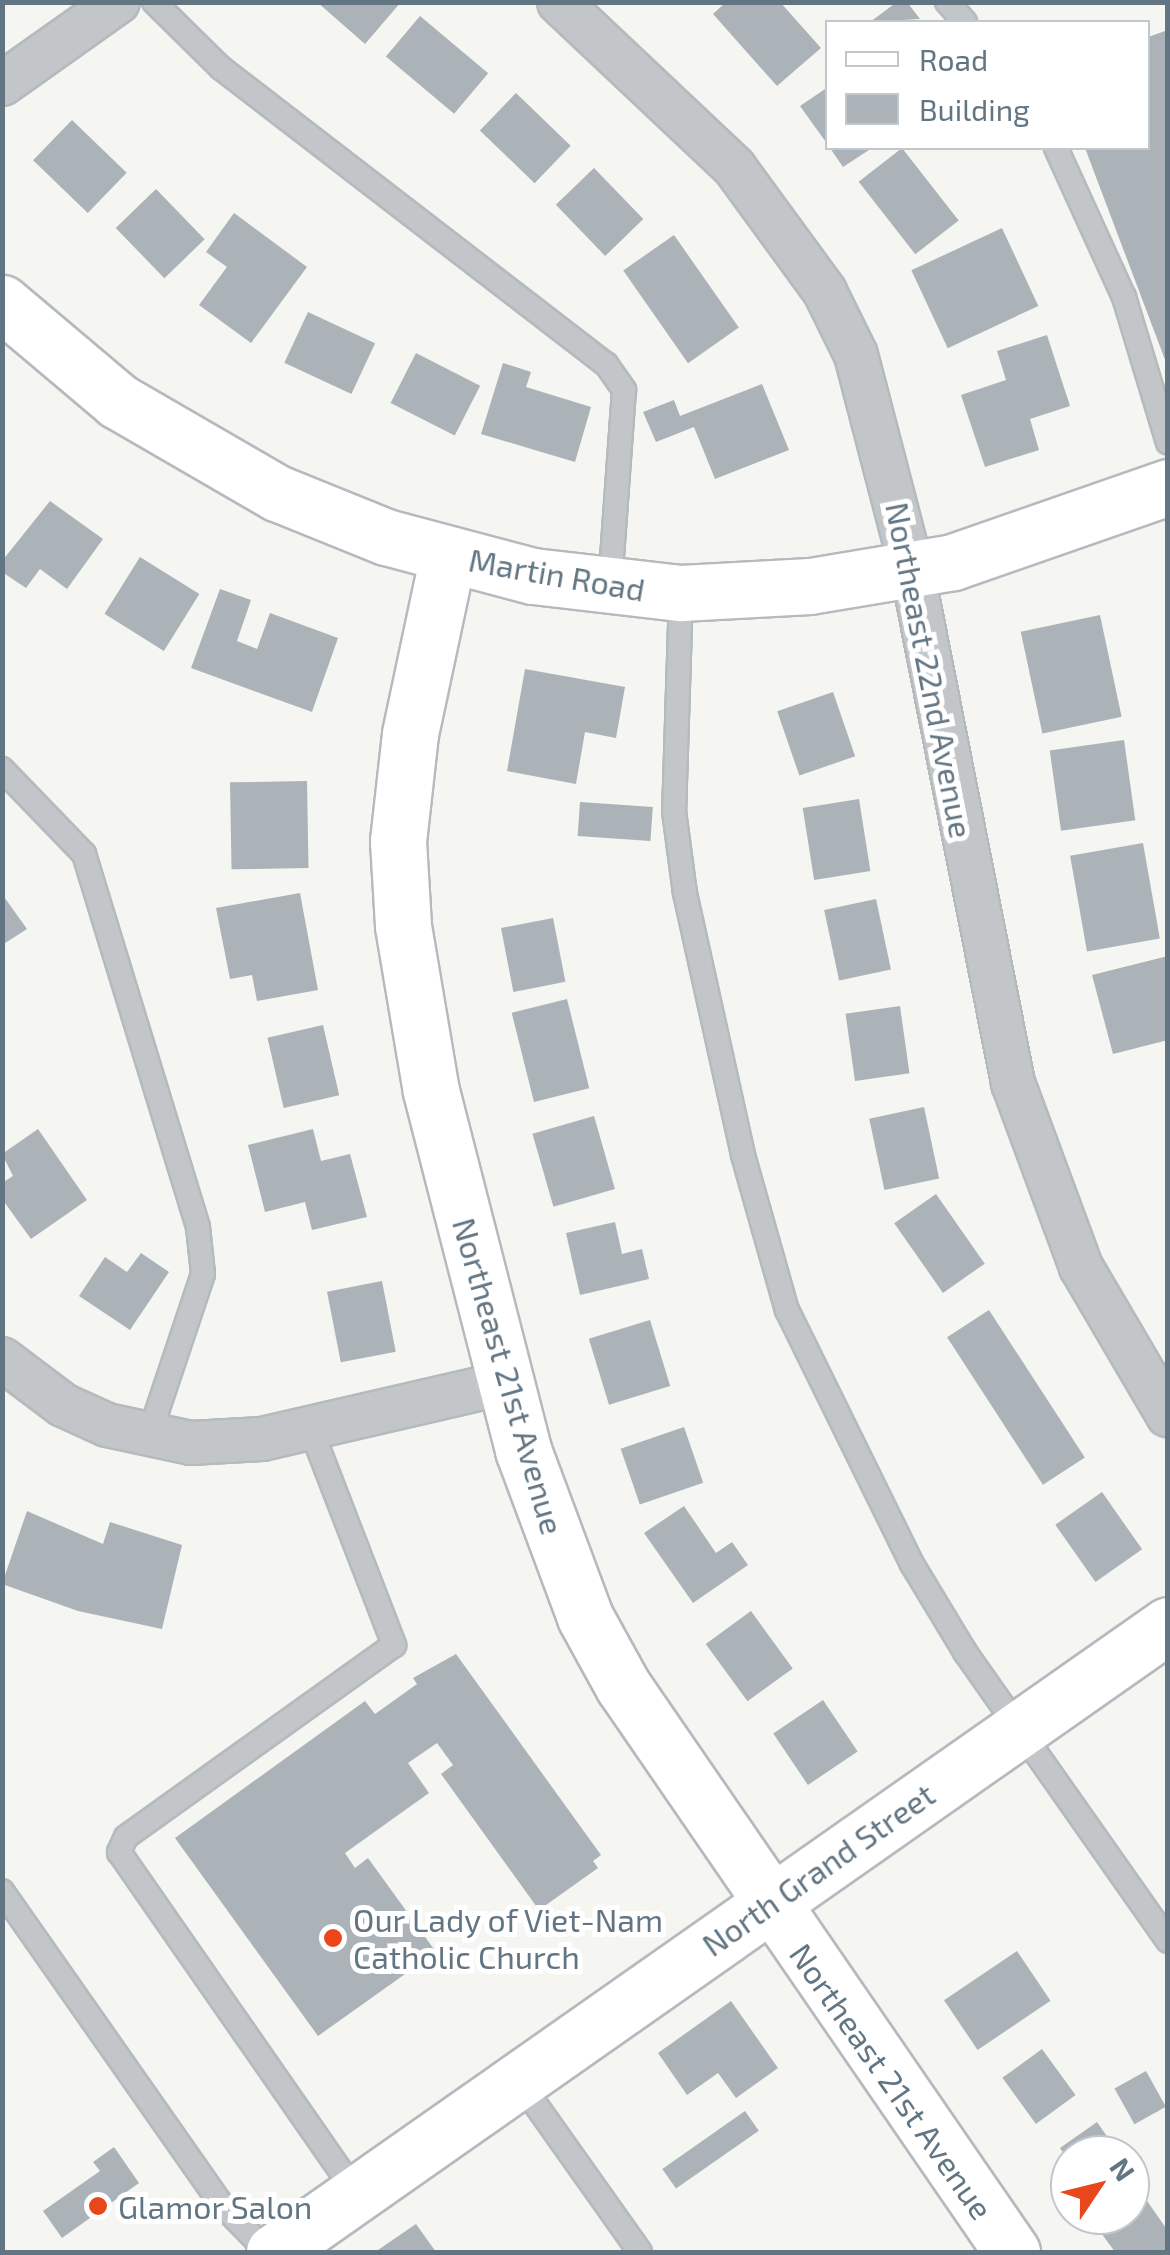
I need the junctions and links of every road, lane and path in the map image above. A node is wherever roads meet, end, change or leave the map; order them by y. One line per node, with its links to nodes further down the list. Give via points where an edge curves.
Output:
1 (118, 2): 4 (street)
2 (154, 2): 11 (lane, via 221,68 606,364 624,390)
3 (559, 2): 10 (street, Northeast 22nd Avenue, via 734,168 825,292 856,355 884,441)
4 (2, 84)
5 (1057, 150): 7 (lane, via 1124,298)
6 (2, 304): 9 (street, Martin Road, via 92,381 193,449 277,493)
7 (1168, 443)
8 (1168, 487): 10 (street, Martin Road, via 1071,525)
9 (448, 555): 11 (street, Martin Road); 15 (street, Northeast 21st Avenue, via 410,734 398,840 403,926 432,1091)
10 (912, 570): 12 (street, Martin Road, via 810,586); 16 (street, Northeast 22nd Avenue, via 1013,1083 1081,1268)
11 (610, 587): 12 (street, Martin Road)
12 (681, 593): 20 (lane, via 674,811 685,893 743,1155 787,1310 912,1564)
13 (2, 769): 18 (lane, via 84,854 198,1227 203,1274)
14 (2, 1359): 18 (street, via 63,1406)
15 (505, 1383): 17 (street); 22 (street, Northeast 21st Avenue, via 585,1617 662,1751)
16 (1168, 1415)
17 (310, 1427): 18 (street, via 232,1443); 25 (lane, via 394,1645 126,1837 119,1852)
18 (149, 1436)
19 (1168, 1625): 20 (street, North Grand Street)
20 (1018, 1728): 22 (street, North Grand Street); 23 (lane)
21 (2, 1892): 26 (lane, via 222,2204)
22 (768, 1904): 24 (street, North Grand Street); 28 (street, Northeast 21st Avenue)
23 (1168, 1941)
24 (517, 2078): 25 (street, North Grand Street); 27 (lane)
25 (356, 2193): 26 (street, North Grand Street)
26 (271, 2252)
27 (640, 2252)
28 (1012, 2252)

